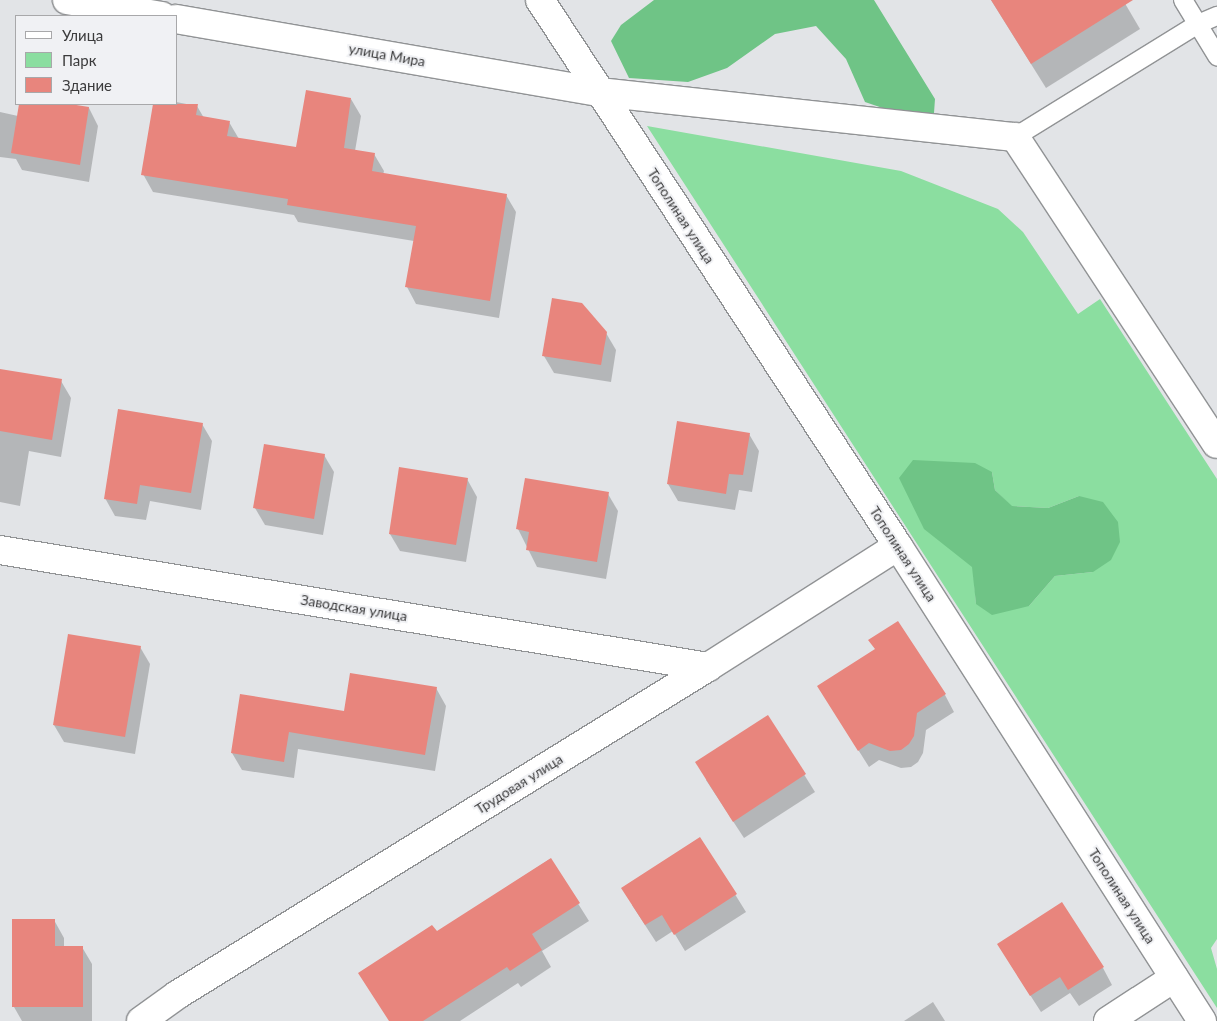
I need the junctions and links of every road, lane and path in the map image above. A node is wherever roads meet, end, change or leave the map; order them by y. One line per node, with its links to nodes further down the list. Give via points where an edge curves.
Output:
1 (67, 0): 4 (street)
2 (540, 0): 9 (street, Тополиная улица)
3 (1183, 0): 7 (lane)
4 (156, 15)
5 (1217, 16): 7 (lane)
6 (178, 19): 9 (street, улица Мира)
7 (1198, 24): 8 (lane); 10 (lane)
8 (1217, 56)
9 (598, 92): 10 (street, улица Мира); 12 (street, Тополиная улица)
10 (1015, 137): 11 (street)
11 (1217, 444)
12 (898, 546): 14 (street, Трудовая улица); 15 (street, Тополиная улица)
13 (0, 550): 14 (street, Заводская улица)
14 (708, 667): 16 (street, Трудовая улица)
15 (1174, 978): 17 (street); 18 (street, Тополиная улица)
16 (141, 1021)
17 (1108, 1021)
18 (1202, 1021)

